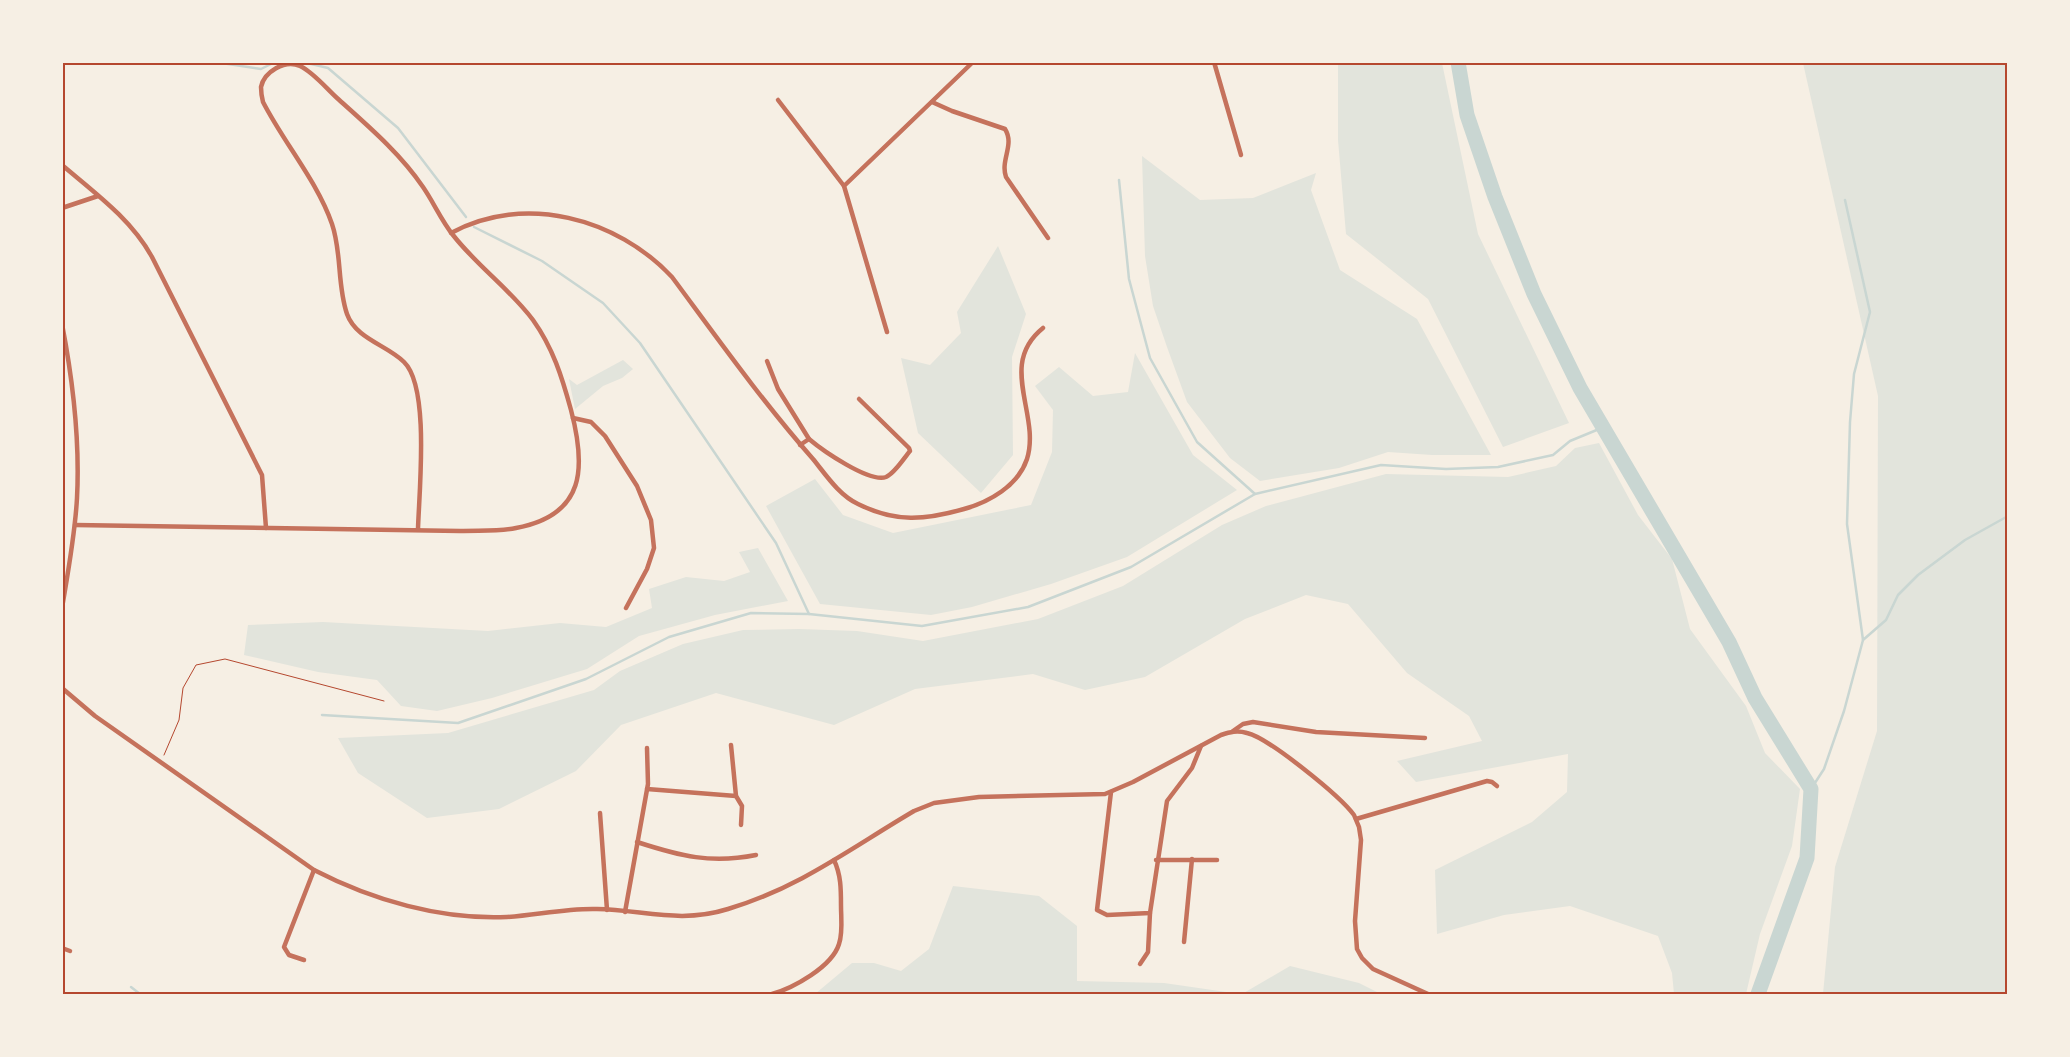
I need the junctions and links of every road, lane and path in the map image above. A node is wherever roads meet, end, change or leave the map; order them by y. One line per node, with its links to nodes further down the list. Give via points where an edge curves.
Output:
1 (973, 62): 4 (street)
2 (1214, 62): 5 (street)
3 (778, 100): 7 (street)
4 (932, 102): 7 (street); 11 (street, via 1005,129 1010,141 1003,166 1006,177)
5 (1241, 155)
6 (62, 165): 8 (street)
7 (844, 186): 14 (street)
8 (98, 196): 9 (street); 21 (street, via 142,240 254,458 265,490)
9 (62, 208)
10 (451, 233): 17 (street, via 516,300 544,336 558,364); 19 (street, via 478,220 496,216 545,213 588,224 630,243 654,258 672,277); 22 (street, via 424,188 388,146 300,66 275,69 264,78 261,88 265,107 328,212 336,240 348,315 359,331 405,363 415,380 420,407)
11 (1048, 238)
12 (62, 324): 20 (street, via 77,441)
13 (1043, 328): 19 (street, via 1029,341 1021,370 1030,434 1027,459 1020,473 1006,488 976,505 927,518 884,515 846,497)
14 (887, 332)
15 (767, 361): 18 (street, via 778,389)
16 (859, 399): 18 (street, via 909,448 910,451 890,474 880,478 868,475)
17 (573, 418): 22 (street, via 580,456 579,478 566,501 547,517 514,529); 24 (street, via 591,422 605,436 637,486 651,520 654,548 647,569)
18 (809, 439): 19 (street)
19 (800, 445)
20 (75, 525): 21 (street); 23 (street)
21 (266, 528): 22 (street)
22 (418, 529)
23 (62, 608)
24 (626, 608)
25 (62, 688): 32 (street, via 81,706)
26 (384, 701): 32 (path, via 225,659 196,665 183,688 179,720)
27 (1232, 731): 28 (street, via 1250,722 1316,732); 30 (street); 38 (street, via 1254,735 1269,744 1345,805)
28 (1425, 738)
29 (730, 745): 36 (street)
30 (1201, 746): 35 (street); 44 (street, via 1192,768 1167,801)
31 (647, 748): 34 (street)
32 (161, 763): 46 (street)
33 (1497, 786): 38 (street, via 1487,781)
34 (647, 789): 36 (street); 40 (street)
35 (1111, 792): 43 (street, via 1091,796 978,797 934,803 914,811); 49 (street, via 1097,910 1107,915)
36 (736, 796): 39 (street, via 742,806)
37 (600, 813): 47 (street)
38 (1356, 819): 56 (street, via 1361,840 1355,922 1357,949 1373,969)
39 (741, 825)
40 (637, 842): 41 (street, via 677,855 713,860); 48 (street)
41 (756, 855)
42 (1192, 859): 44 (street); 45 (street); 50 (street)
43 (834, 860): 48 (street, via 770,894 711,914 687,918); 55 (street, via 841,880 839,946 805,979)
44 (1156, 860): 49 (street)
45 (1218, 860)
46 (314, 870): 47 (street, via 378,897 459,914 508,917 574,909); 53 (street, via 284,946 290,955)
47 (606, 910): 48 (street)
48 (625, 912)
49 (1150, 913): 54 (street, via 1148,952)
50 (1184, 942)
51 (62, 948): 52 (street)
52 (70, 950)
53 (304, 960)
54 (1140, 964)
55 (772, 994)
56 (1428, 994)

